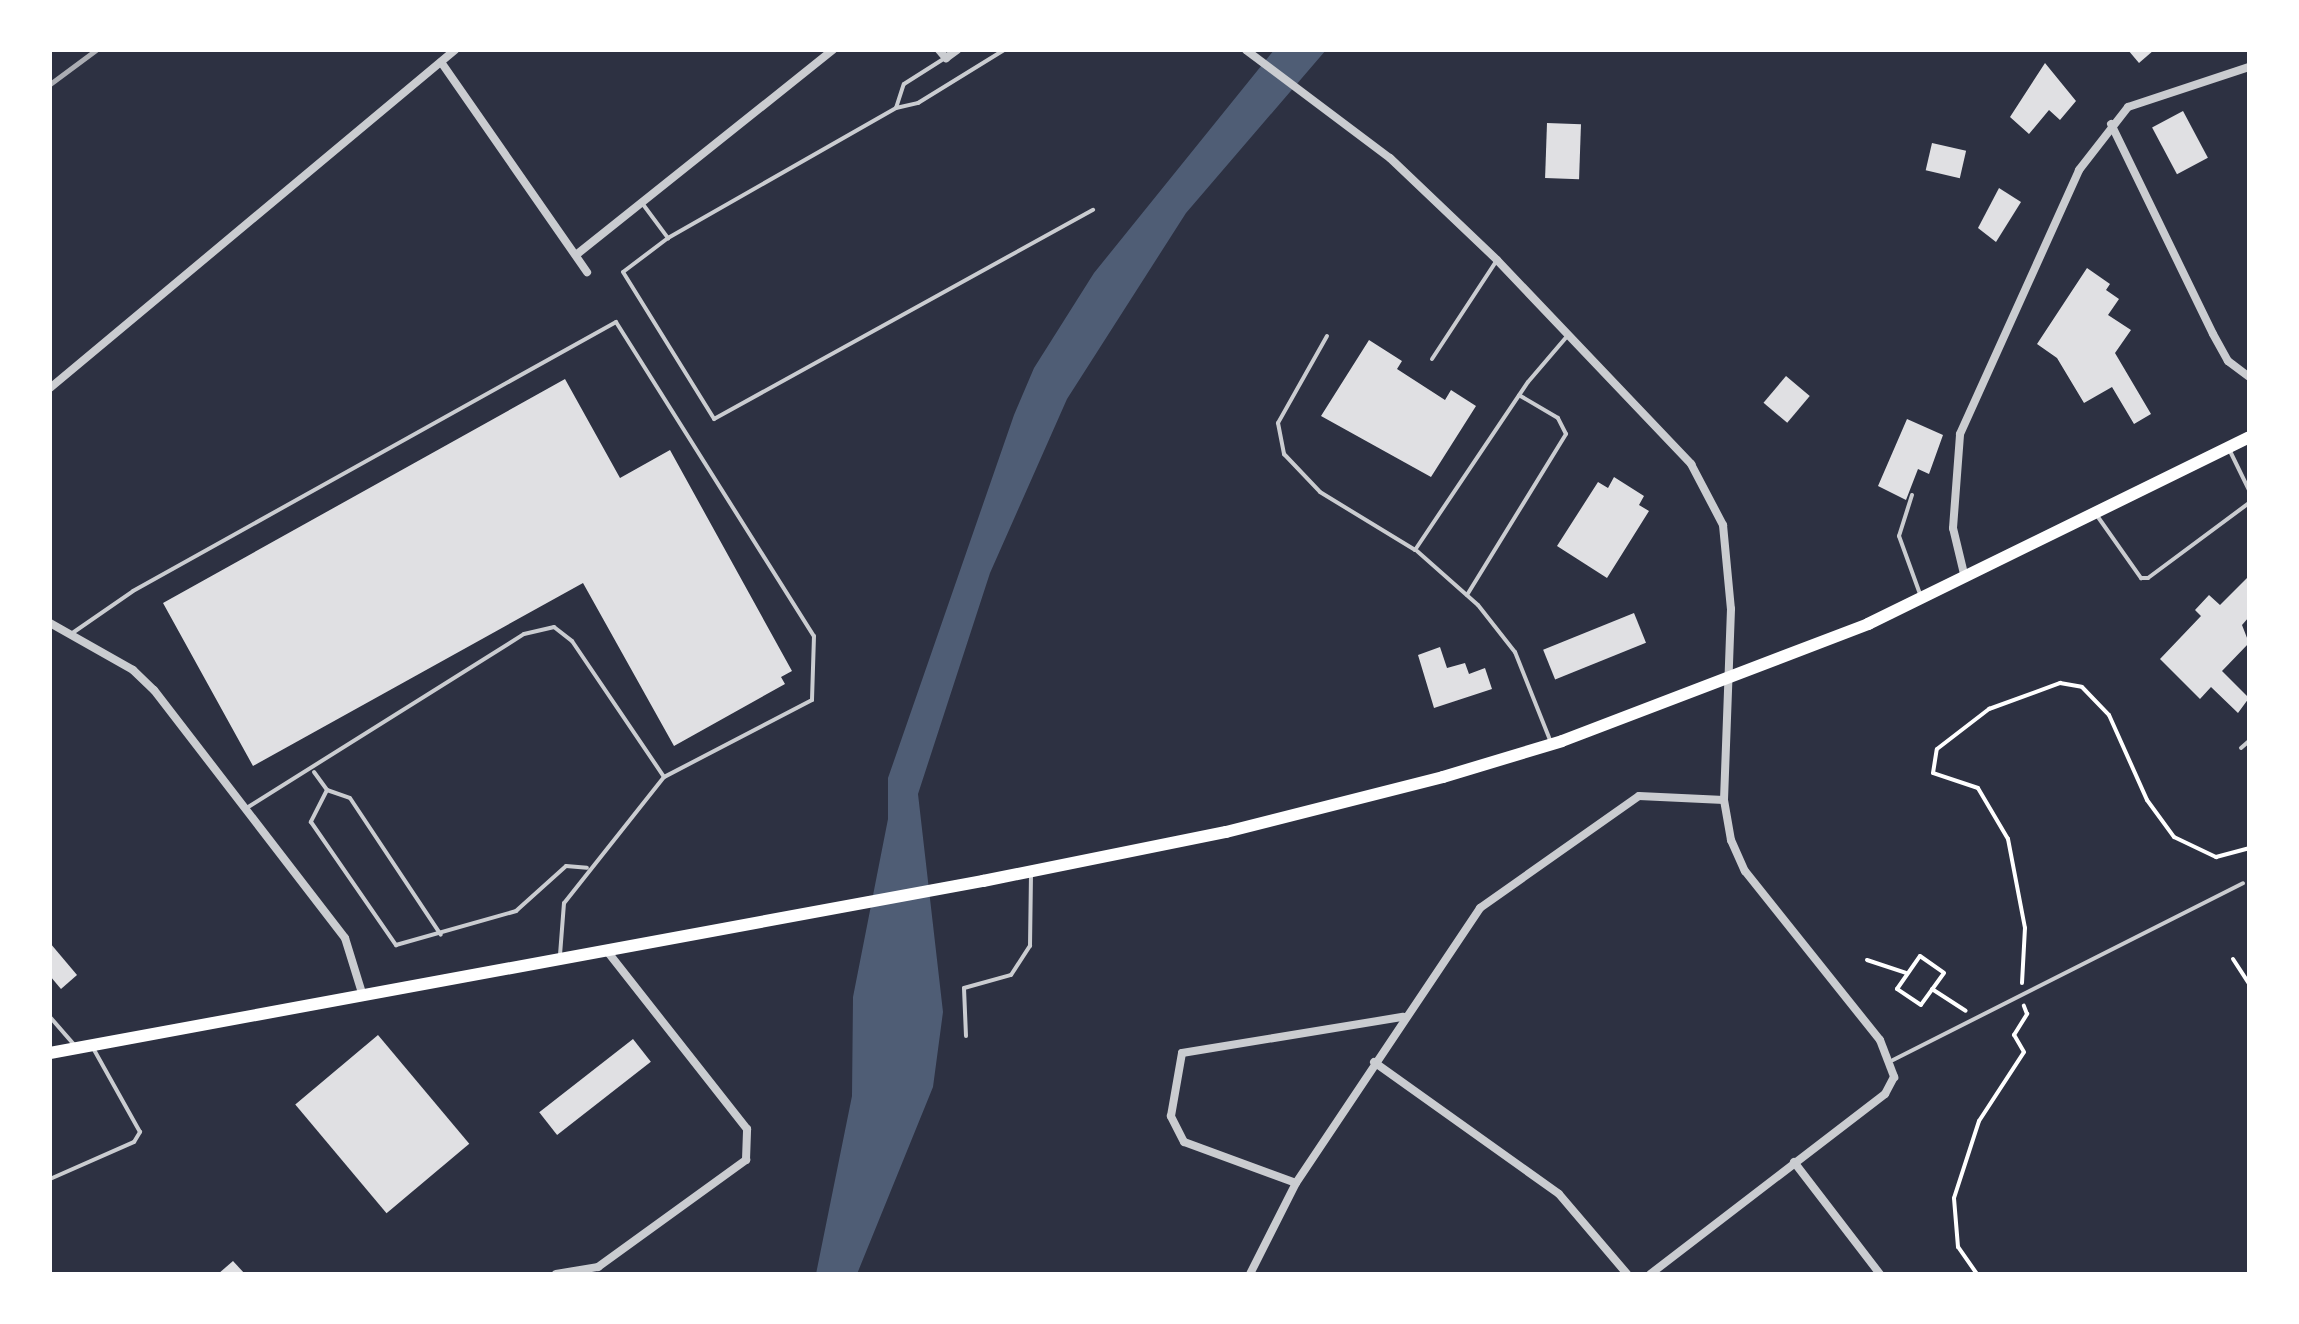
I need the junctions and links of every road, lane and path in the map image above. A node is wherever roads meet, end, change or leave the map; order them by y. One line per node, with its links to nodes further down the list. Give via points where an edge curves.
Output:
1 (455, 50): 7 (street)
2 (833, 50): 11 (street)
3 (957, 50): 6 (street)
4 (1004, 50): 9 (lane, via 918,102)
5 (1246, 50): 15 (street, via 1390,158)
6 (942, 54): 9 (lane, via 904,84)
7 (441, 62): 14 (street); 21 (street)
8 (2249, 68): 10 (street, via 2154,94)
9 (896, 108): 13 (lane)
10 (2111, 124): 20 (street, via 2213,334 2228,361); 30 (street, via 2079,170 1960,434 1953,528)
11 (642, 203): 13 (lane); 14 (street)
12 (1092, 210): 13 (lane, via 714,419 623,272)
13 (668, 238)
14 (576, 255): 16 (street)
15 (1496, 260): 17 (street); 19 (lane)
16 (587, 272)
17 (1569, 334): 22 (lane); 35 (street, via 1692,464 1716,510 1729,560)
18 (1327, 336): 29 (lane, via 1278,423 1284,454 1320,492)
19 (1432, 359)
20 (2249, 377)
21 (50, 388)
22 (1519, 395): 29 (lane); 31 (lane, via 1558,418 1566,434)
23 (2249, 437): 24 (main road)
24 (2228, 447): 25 (lane); 28 (main road)
25 (2249, 490)
26 (1912, 495): 32 (lane, via 1899,536)
27 (2249, 504): 28 (lane, via 2148,578 2141,578)
28 (2096, 513): 30 (main road)
29 (1415, 550): 31 (lane)
30 (1965, 578): 32 (main road)
31 (1468, 595): 37 (lane, via 1516,652)
32 (1922, 599): 35 (main road)
33 (50, 623): 34 (street)
34 (67, 636): 41 (lane, via 134,591 616,322 814,636 812,700); 44 (street, via 134,670)
35 (1725, 682): 37 (main road); 43 (street)
36 (2249, 741): 38 (lane)
37 (1552, 744): 47 (main road, via 1226,832)
38 (2240, 748)
39 (1937, 749): 45 (path, via 1989,708 2045,688 2082,687 2109,715 2148,800 2174,836 2216,856 2235,858)
40 (314, 772): 41 (lane, via 524,634 554,627 572,642); 42 (lane); 44 (lane)
41 (664, 777): 46 (lane)
42 (327, 790): 49 (lane, via 350,798); 49 (lane, via 311,822 388,940 407,944)
43 (1724, 800): 58 (street, via 1639,796 1532,866 1480,908); 64 (street, via 1730,840 1746,871)
44 (246, 809): 57 (street, via 344,938)
45 (2249, 848)
46 (587, 868): 49 (lane, via 566,866 516,910); 51 (lane, via 564,903)
47 (1030, 871): 50 (main road); 61 (lane, via 1030,946 1011,975 964,988)
48 (2243, 884): 60 (lane)
49 (440, 934)
50 (604, 946): 51 (main road); 69 (street, via 746,1128 746,1160)
51 (560, 955): 57 (main road)
52 (2232, 959): 55 (path)
53 (1868, 960): 54 (path)
54 (1908, 974): 56 (path, via 1897,989 1921,1006); 56 (path, via 1920,956 1944,972)
55 (2249, 984)
56 (1932, 989): 60 (path)
57 (362, 992): 62 (main road)
58 (1405, 1016): 65 (street); 68 (street, via 1182,1053 1171,1116 1184,1142)
59 (50, 1017): 62 (lane)
60 (1974, 1017): 64 (lane)
61 (966, 1036)
62 (83, 1045): 63 (main road); 67 (lane, via 140,1132 134,1142)
63 (50, 1052)
64 (1892, 1060): 66 (street, via 1885,1094)
65 (1374, 1062): 68 (street); 72 (street, via 1559,1194)
66 (1794, 1162): 73 (street); 74 (street)
67 (50, 1179)
68 (1296, 1183): 71 (street)
69 (600, 1270): 70 (street)
70 (556, 1274)
71 (1250, 1274)
72 (1626, 1274)
73 (1650, 1274)
74 (1880, 1274)

